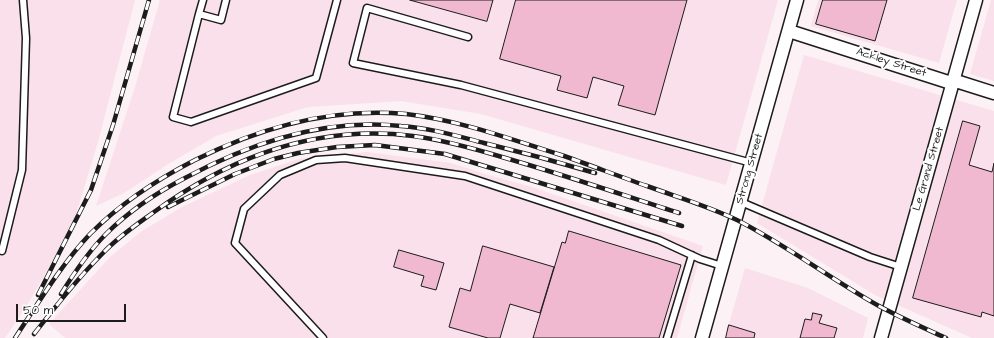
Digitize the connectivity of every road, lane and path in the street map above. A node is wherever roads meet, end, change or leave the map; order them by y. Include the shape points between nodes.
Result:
1 (23, 0) edge
2 (203, 0) edge
3 (226, 0) edge
4 (337, 0) edge
5 (797, 0) edge
6 (976, 0) edge
7 (199, 14) junction
8 (789, 30) junction
9 (468, 37) dead end
10 (953, 82) junction
11 (994, 93) edge
12 (752, 163) junction
13 (741, 202) junction
14 (2, 251) dead end
15 (692, 255) junction
16 (722, 266) junction
17 (901, 267) junction
18 (323, 338) edge
19 (667, 338) edge
20 (702, 338) edge
21 (881, 338) edge

1 - 14 lane via 26,38 22,170
2 - 7 lane
3 - 7 lane via 221,20
4 - 7 lane via 316,78 191,122 174,117
5 - 8 street, Strong Street
6 - 10 street, Le Grand Street
8 - 10 street, Ackley Street
8 - 12 street, Strong Street
9 - 12 lane via 367,8 353,63 461,85
10 - 11 street, Ackley Street
10 - 17 street, Le Grand Street
12 - 13 street, Strong Street
13 - 16 street, Strong Street
13 - 17 lane via 870,257
15 - 16 lane
15 - 18 lane via 659,240 465,176 345,158 316,160 280,175 244,209 235,243
15 - 19 lane
16 - 20 street, Strong Street
17 - 21 street, Le Grand Street

